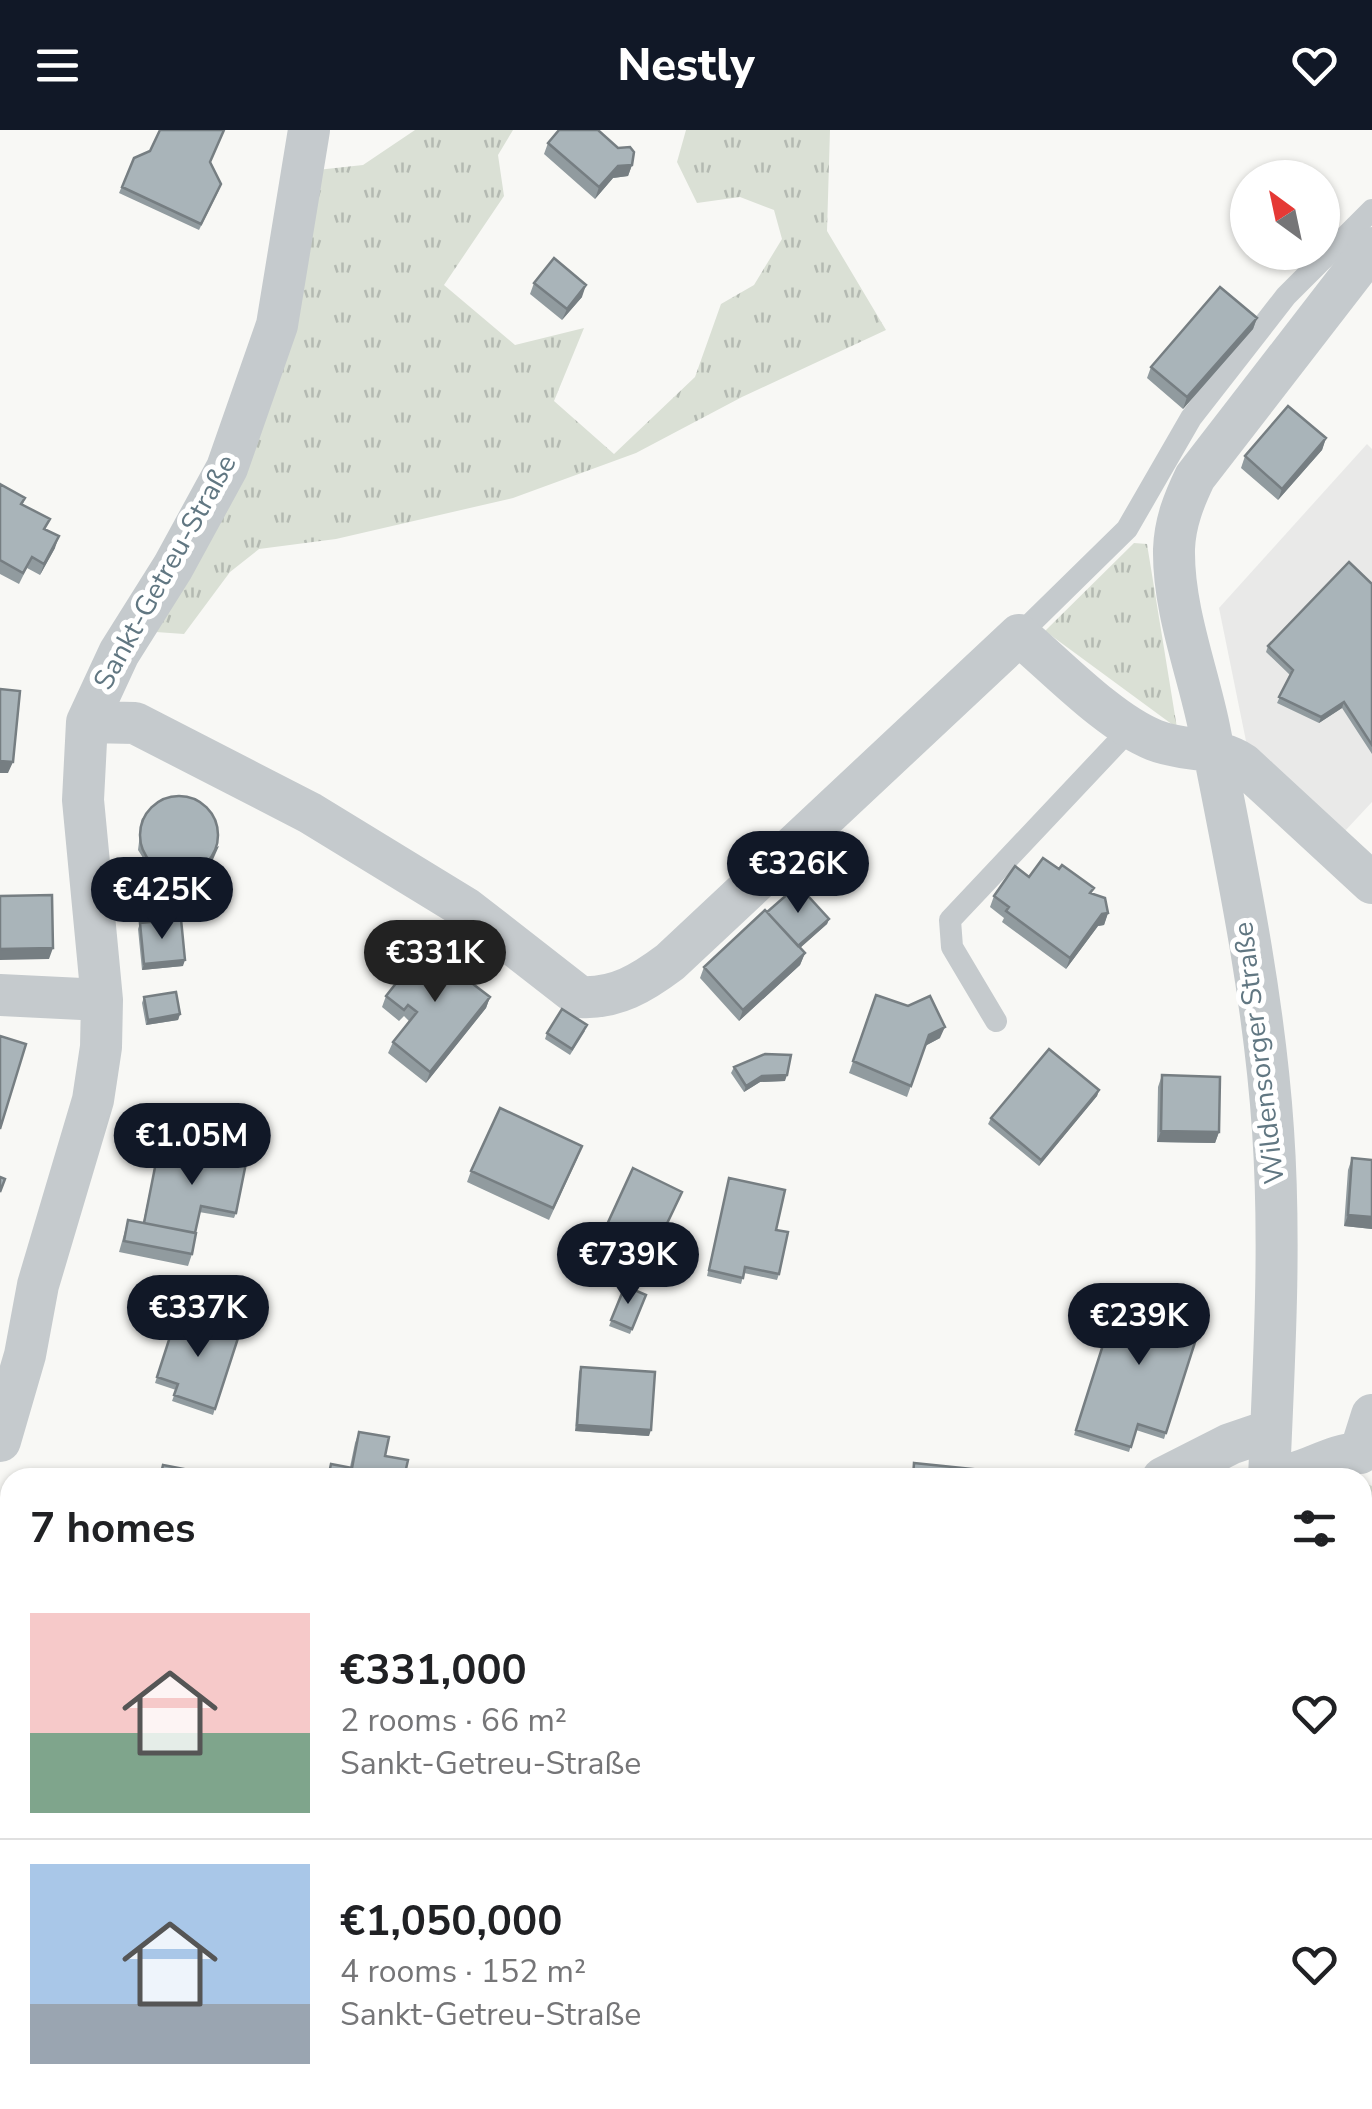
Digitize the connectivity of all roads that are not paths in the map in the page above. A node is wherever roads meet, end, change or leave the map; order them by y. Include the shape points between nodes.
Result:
1 (309, 130) edge
2 (1372, 210) edge
3 (1372, 248) edge
4 (1019, 635) junction
5 (86, 722) junction
6 (1132, 728) junction
7 (1214, 751) junction
8 (1372, 883) edge
9 (0, 994) edge
10 (102, 1000) junction
11 (996, 1021) dead end
12 (1271, 1430) junction
13 (0, 1441) edge
14 (1368, 1441) edge
15 (1182, 1468) edge
16 (1271, 1468) edge
17 (1314, 1468) edge

1 - 5 street, Sankt-Getreu-Straße via 277,325 227,468
2 - 4 lane via 1286,296 1192,418 1127,529
3 - 7 street, Wildensorger Straße via 1195,477 1177,520 1182,614
4 - 5 street, Sankt-Getreu-Straße via 670,962 601,998 565,990 467,909 310,813 135,723
4 - 6 street
5 - 10 street, Sankt-Getreu-Straße via 84,800
6 - 7 street via 1163,743
6 - 11 lane via 950,920 952,947
7 - 8 street via 1242,764
7 - 12 street, Wildensorger Straße via 1273,1128
9 - 10 street
10 - 13 street, Sankt-Getreu-Straße via 93,1100
12 - 15 street
12 - 16 street, Wildensorger Straße
14 - 17 street

